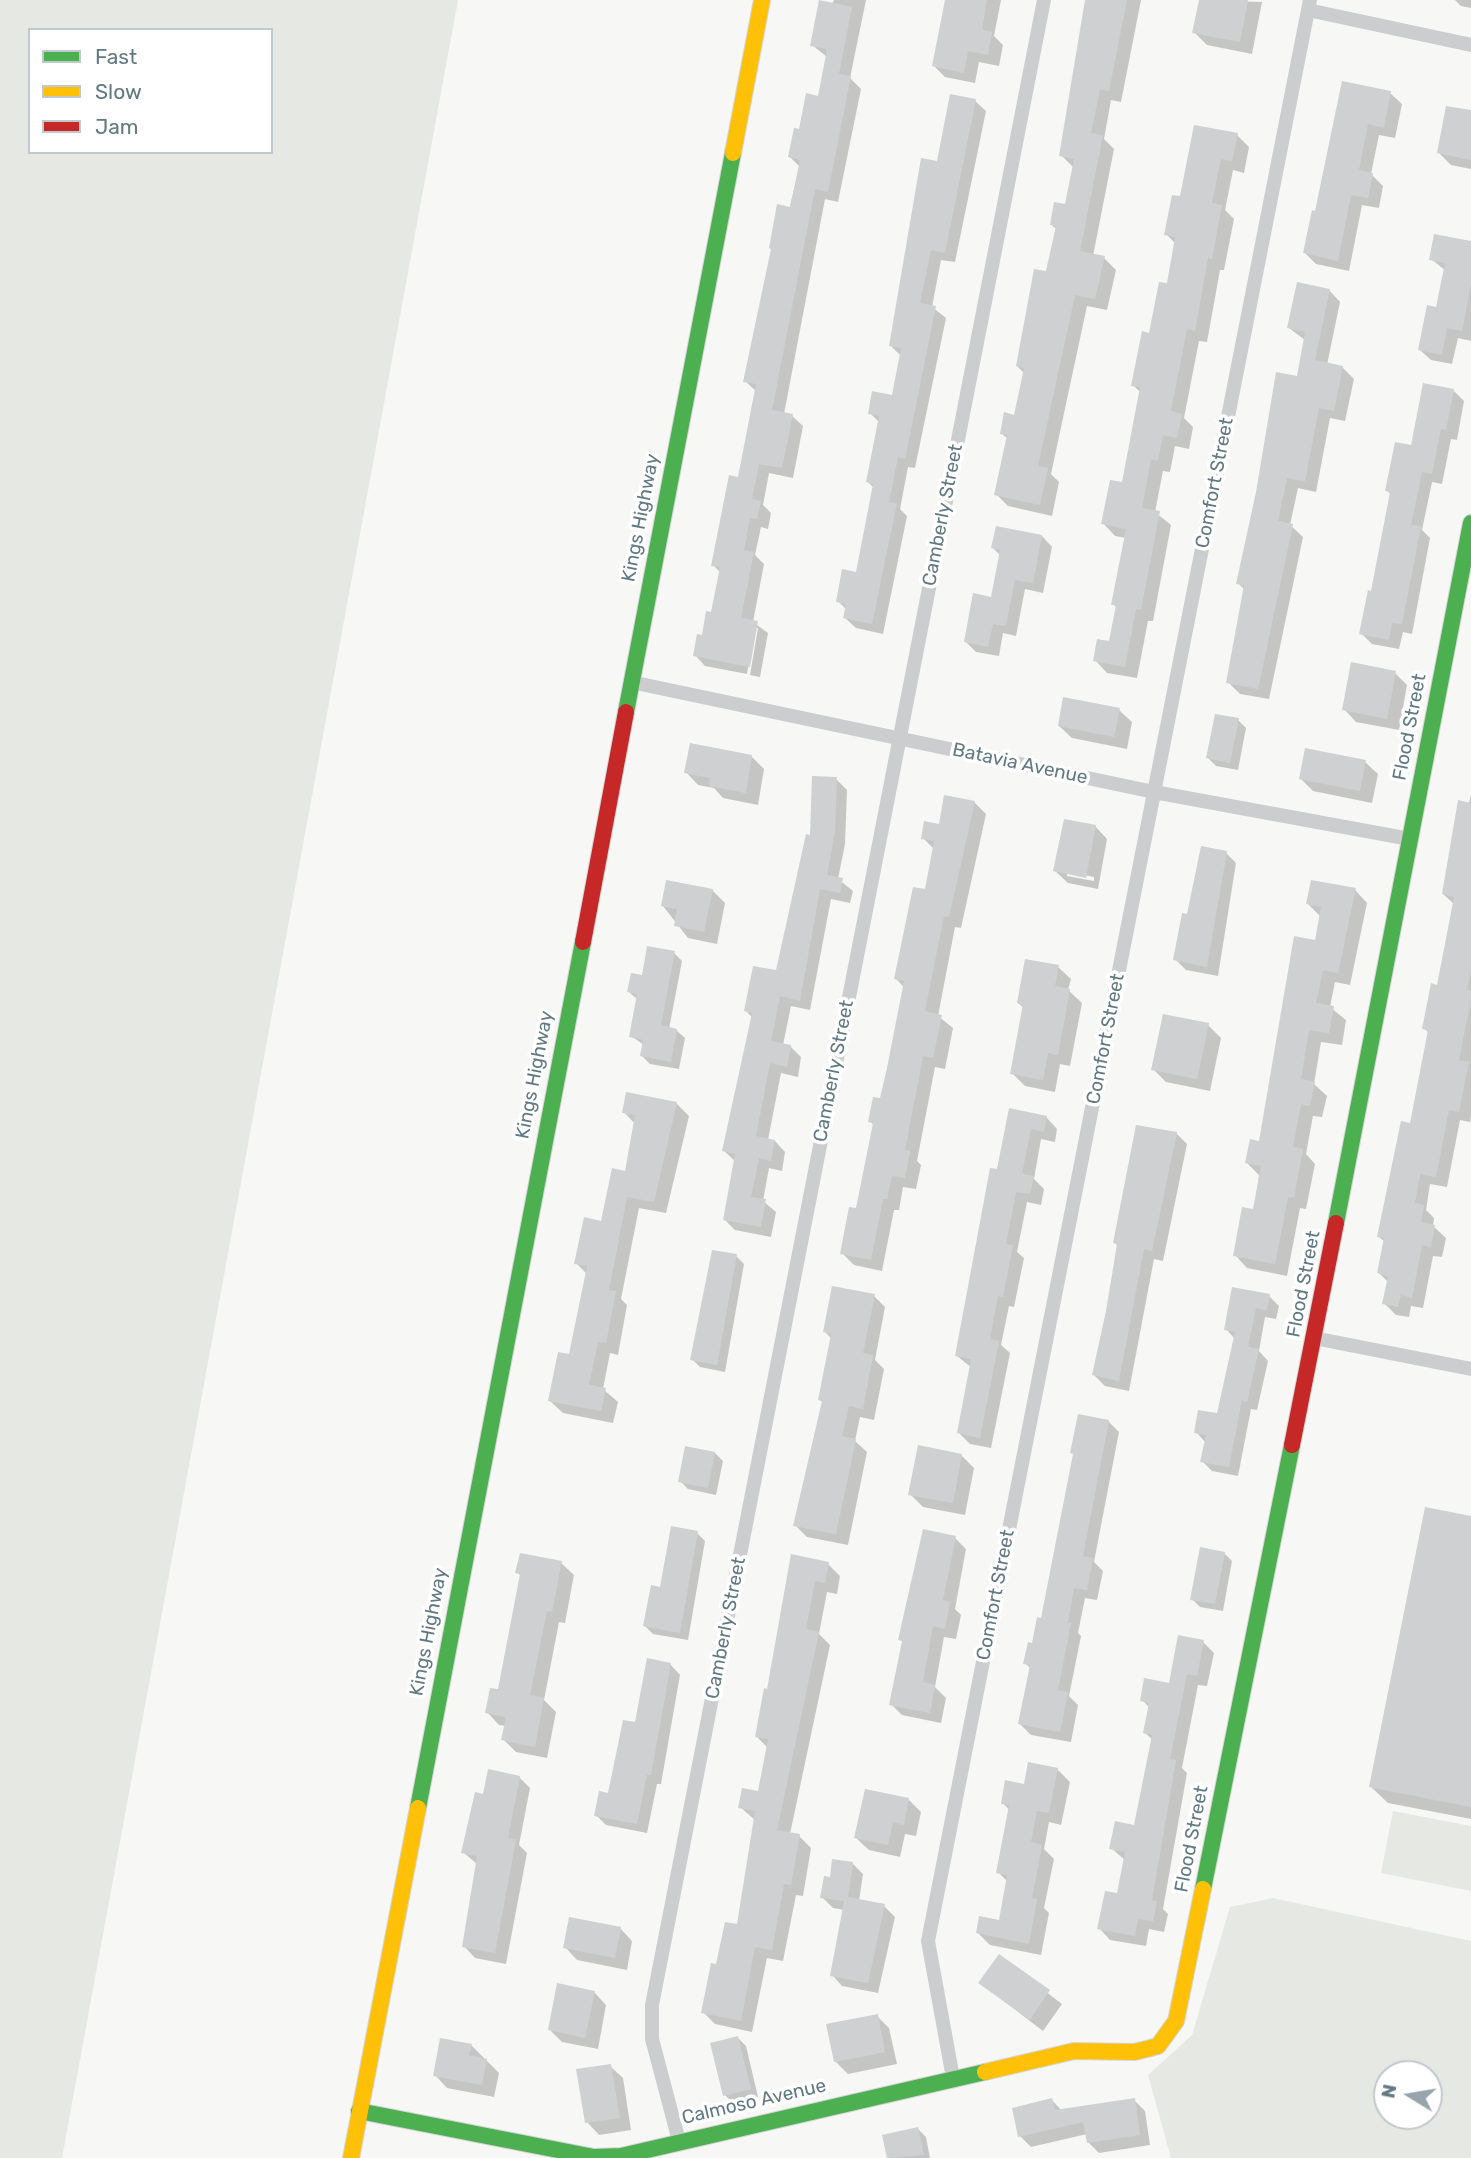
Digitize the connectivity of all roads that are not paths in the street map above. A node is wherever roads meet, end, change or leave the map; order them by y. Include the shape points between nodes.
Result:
1 (762, 0) edge
2 (1044, 0) edge
3 (1309, 5) edge
4 (1471, 45) edge
5 (1471, 523) edge
6 (631, 682) junction
7 (898, 739) junction
8 (1154, 792) junction
9 (1410, 839) junction
10 (1314, 1338) junction
11 (1471, 1369) edge
12 (1158, 2046) joint
13 (953, 2078) junction
14 (359, 2111) junction
15 (679, 2141) junction
16 (351, 2158) edge

1 - 6 street, Kings Highway
2 - 7 street, Camberly Street
3 - 4 street
3 - 8 street, Comfort Street
5 - 9 street, Flood Street
6 - 7 street, Batavia Avenue
6 - 14 street, Kings Highway
7 - 8 street, Batavia Avenue
7 - 15 street, Camberly Street via 652,2005 652,2039
8 - 9 street, Batavia Avenue
8 - 13 street, Comfort Street via 928,1941
9 - 10 street, Flood Street
10 - 11 street
10 - 12 street, Flood Street via 1176,2021
12 - 13 street, Calmoso Avenue via 1135,2052 1074,2051
13 - 15 street, Calmoso Avenue
14 - 15 street, Calmoso Avenue via 594,2157 621,2156
14 - 16 street, Kings Highway

